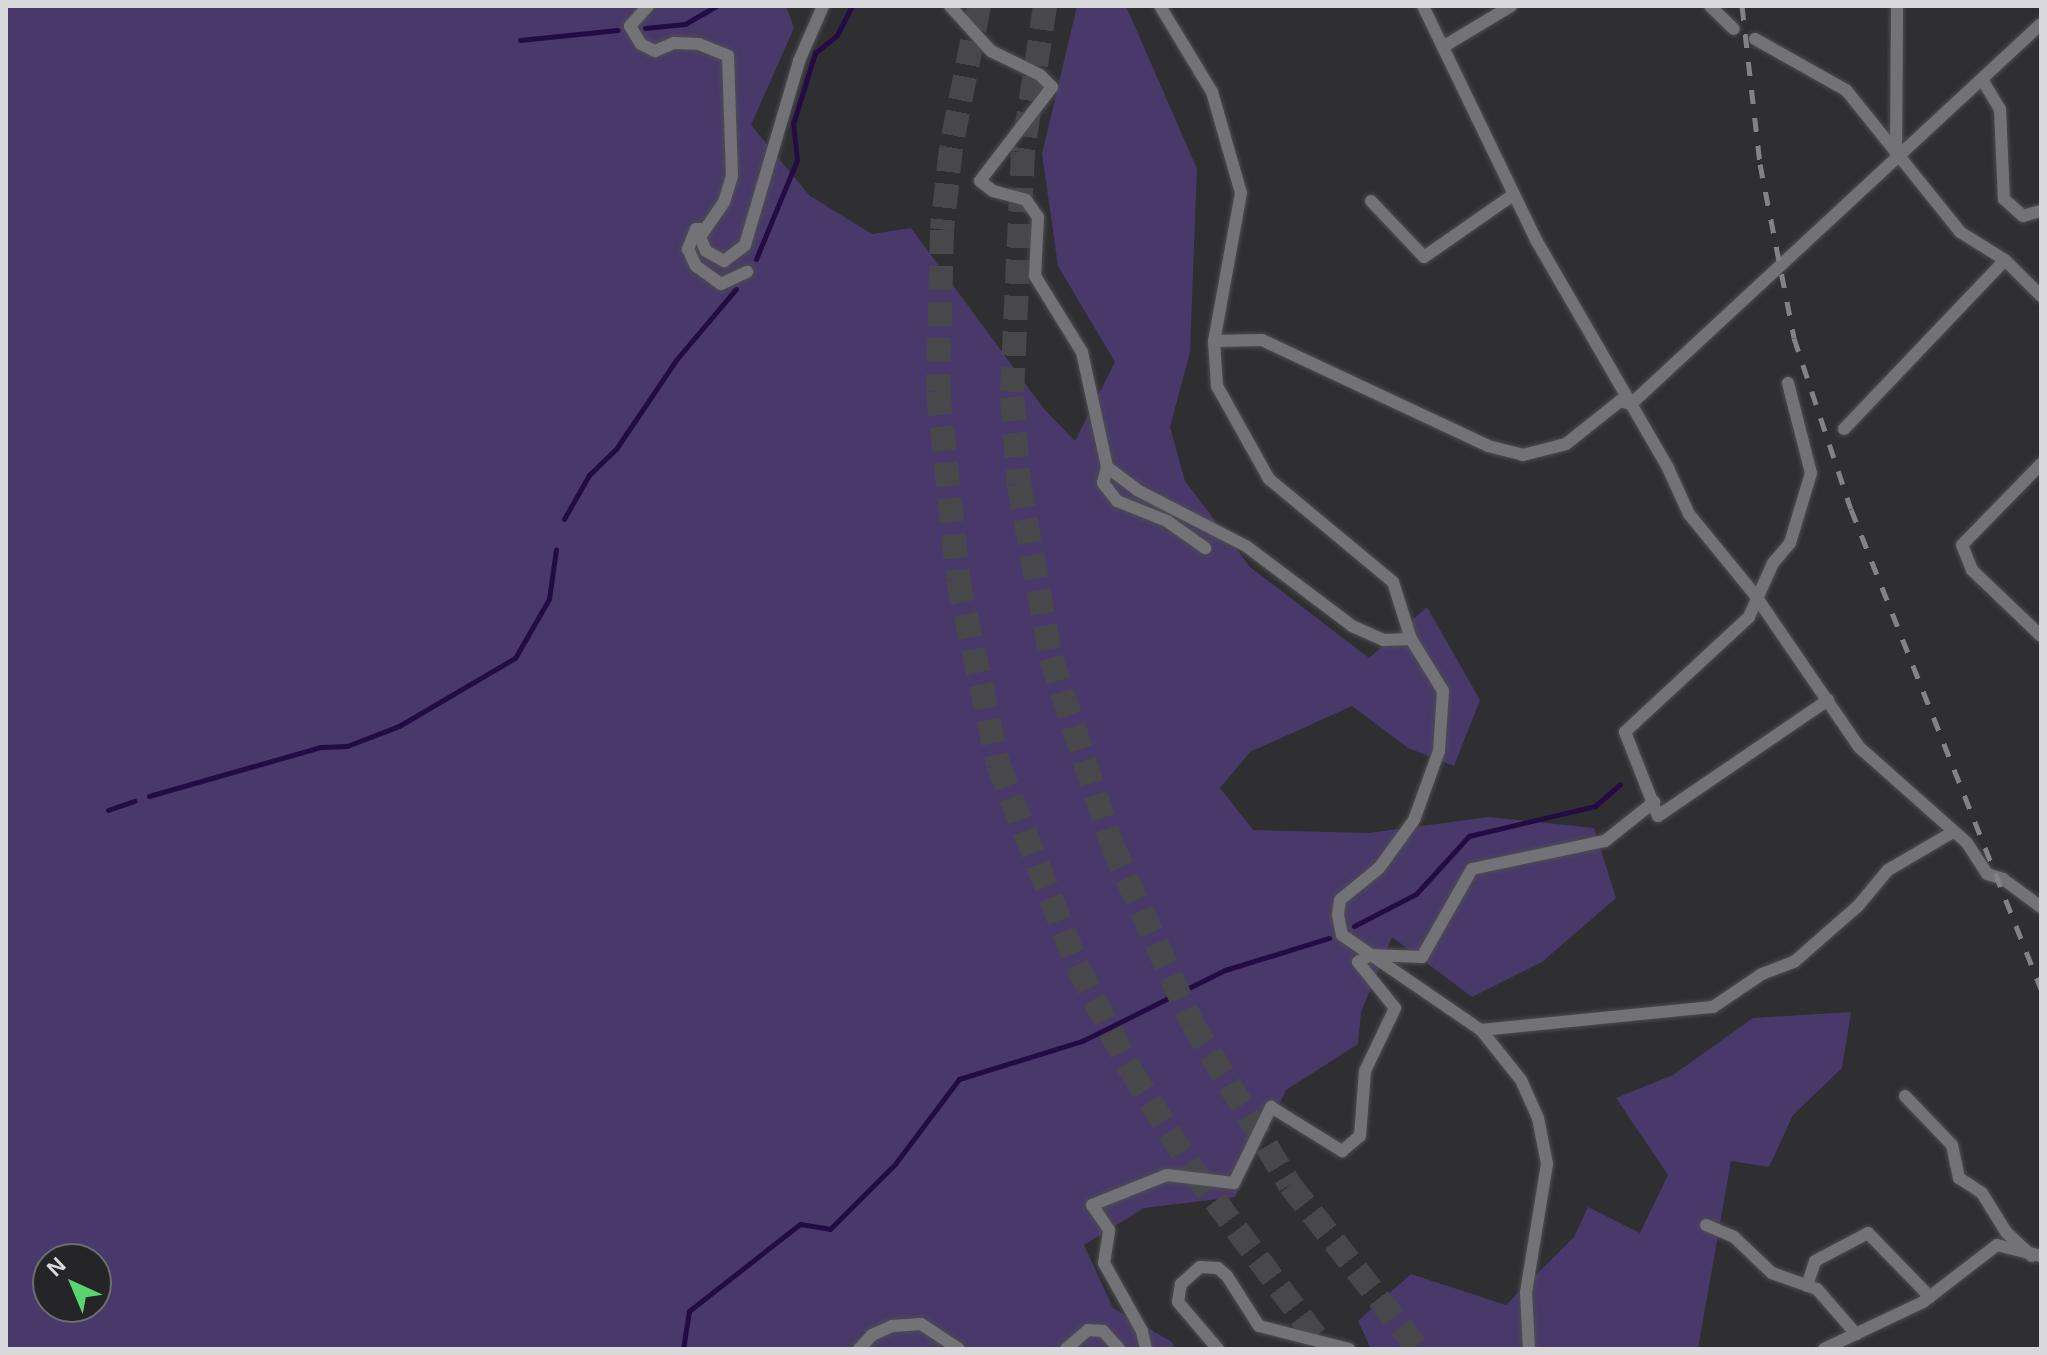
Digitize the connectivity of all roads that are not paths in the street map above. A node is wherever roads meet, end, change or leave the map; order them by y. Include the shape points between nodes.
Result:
1 (648, 6) edge
2 (823, 6) edge
3 (950, 6) edge
4 (1160, 6) edge
5 (1423, 6) edge
6 (1511, 6) edge
7 (1710, 6) edge
8 (1897, 6) edge
9 (2041, 24) edge
10 (1734, 29) dead end
11 (1755, 39) dead end
12 (1446, 45) junction
13 (1983, 81) junction
14 (1896, 158) junction
15 (1513, 195) junction
16 (1371, 201) dead end
17 (2041, 211) edge
18 (702, 229) junction
19 (2005, 260) junction
20 (747, 272) dead end
21 (2041, 296) edge
22 (1214, 341) junction
23 (1788, 383) dead end
24 (1631, 404) junction
25 (1844, 429) dead end
26 (2041, 464) edge
27 (1107, 467) junction
28 (1205, 548) dead end
29 (1755, 595) junction
30 (2041, 636) edge
31 (1411, 639) junction
32 (1828, 700) junction
33 (1654, 802) junction
34 (1953, 832) junction
35 (2041, 907) edge
36 (1370, 955) junction
37 (1481, 1030) junction
38 (1905, 1096) dead end
39 (1706, 1225) dead end
40 (2036, 1256) edge
41 (1807, 1286) junction
42 (1930, 1297) junction
43 (1856, 1334) junction
44 (859, 1349) edge
45 (959, 1349) edge
46 (1066, 1349) edge
47 (1119, 1349) edge
48 (1146, 1349) edge
49 (1218, 1349) edge
50 (1349, 1349) edge
51 (1529, 1349) edge
52 (1824, 1349) edge

1 - 18 street via 630,26 641,44 655,51 674,43 699,44 728,56 732,176 724,202
2 - 18 street via 799,61 745,245 724,261 714,259 700,237
3 - 27 street via 991,51 1040,75 1052,87 980,181 993,191 1026,200 1038,217 1035,276 1082,352
4 - 22 street via 1212,92 1241,193
5 - 12 street
6 - 12 street
7 - 10 street
8 - 14 street
9 - 13 street
11 - 14 street via 1846,90 1879,127
12 - 15 street
13 - 14 street
13 - 17 street via 2000,109 2004,199 2023,216
14 - 19 street via 1960,232
14 - 24 street
15 - 16 street via 1424,257
15 - 24 street
18 - 20 street via 696,229 688,249 696,266 721,284
19 - 21 street
19 - 25 street
22 - 24 street via 1262,340 1488,446 1523,455 1566,444 1620,401
22 - 31 street via 1217,386 1269,479 1393,582
23 - 29 street via 1811,473 1790,543
24 - 29 street via 1689,514
26 - 30 street via 1962,545 1972,570
27 - 28 street via 1103,483 1117,501 1167,521
27 - 31 street via 1137,490 1246,546 1352,626 1383,640
29 - 32 street
29 - 33 street via 1749,617 1625,732
31 - 36 street via 1443,691 1439,751 1414,820 1379,868 1340,900 1342,935
32 - 33 street via 1658,816
32 - 34 street via 1859,747
33 - 36 street via 1605,841 1472,869 1422,957
34 - 35 street via 1987,874 2003,879
34 - 37 street via 1888,870 1858,906 1794,962 1762,974 1713,1007
36 - 37 street
36 - 48 street via 1358,962 1395,1008 1365,1071 1360,1136 1342,1151 1271,1107 1234,1183 1167,1175 1092,1205 1109,1230 1104,1263
37 - 51 street via 1521,1080 1546,1140 1540,1221 1526,1292
38 - 40 street via 1952,1145 1959,1178 1982,1193 2006,1232
39 - 41 street via 1734,1237 1772,1273
40 - 42 street via 1997,1245
41 - 42 street via 1815,1261 1868,1233
41 - 43 street via 1817,1289
42 - 43 street
43 - 52 street
44 - 45 street via 872,1335 892,1326 921,1324
46 - 47 street via 1082,1332 1097,1330
49 - 50 street via 1178,1302 1181,1284 1200,1267 1218,1268 1227,1276 1259,1326

